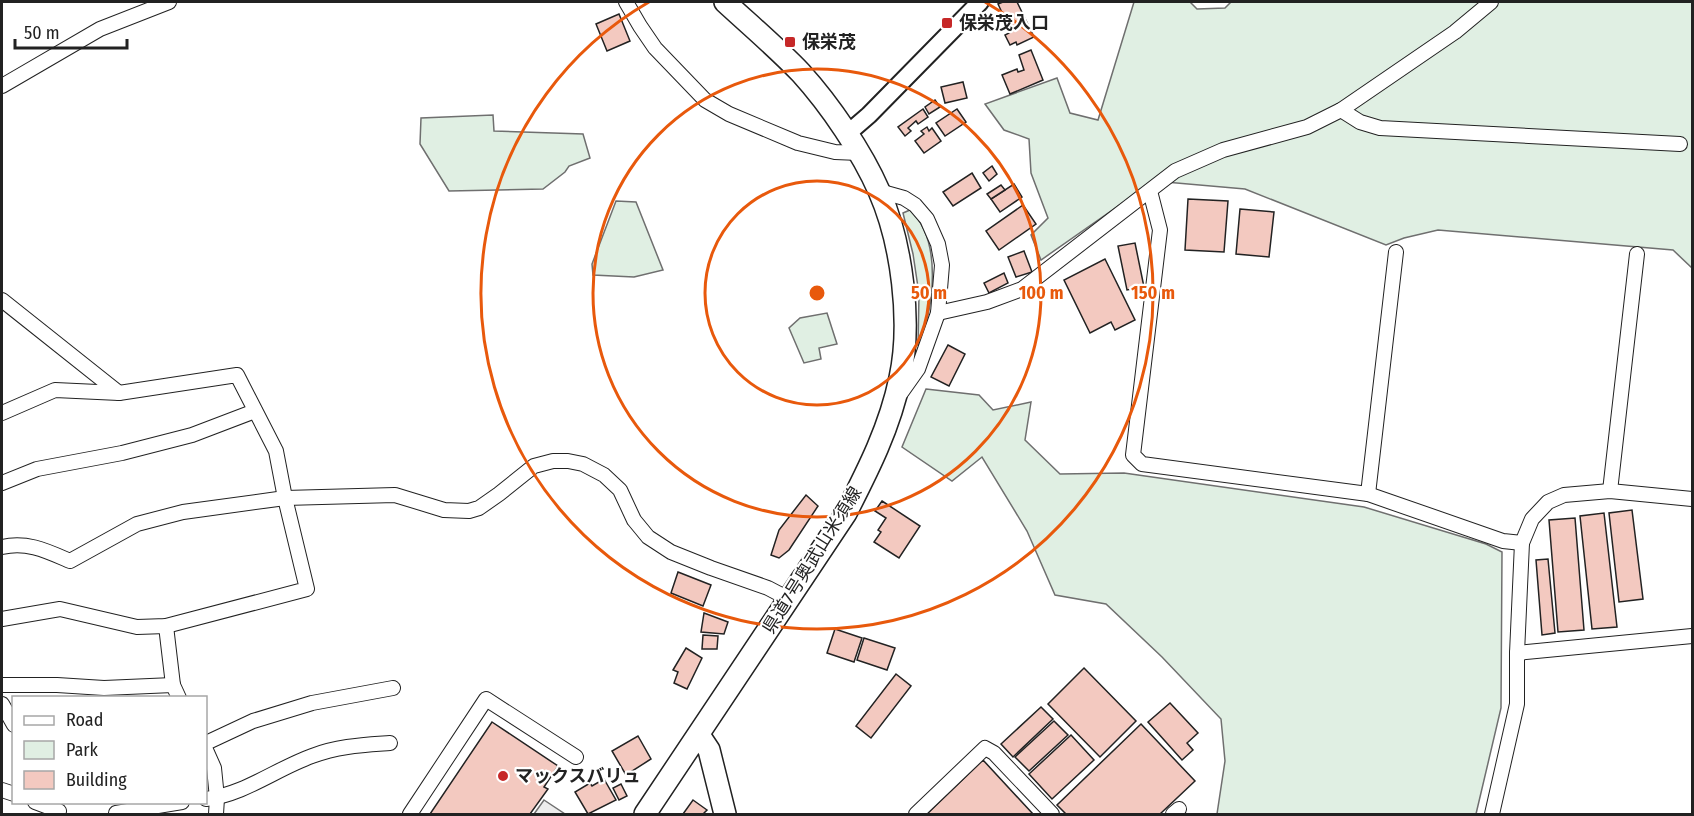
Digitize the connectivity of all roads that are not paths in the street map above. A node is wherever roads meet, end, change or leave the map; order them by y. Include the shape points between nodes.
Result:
1 (169, 2) edge
2 (626, 2) edge
3 (725, 2) edge
4 (980, 2) edge
5 (1491, 2) edge
6 (2, 86) edge
7 (1341, 110) junction
8 (847, 134) junction
9 (1680, 144) dead end
10 (858, 153) junction
11 (879, 191) junction
12 (1150, 191) junction
13 (1396, 252) dead end
14 (1637, 254) dead end
15 (2, 300) edge
16 (938, 313) junction
17 (119, 393) junction
18 (894, 402) junction
19 (255, 411) junction
20 (2, 413) edge
21 (2, 483) edge
22 (1610, 491) junction
23 (1368, 494) junction
24 (285, 498) junction
25 (1692, 499) edge
26 (1522, 543) junction
27 (2, 547) edge
28 (789, 599) junction
29 (2, 619) edge
30 (166, 626) junction
31 (1692, 636) edge
32 (1517, 653) junction
33 (2, 685) edge
34 (393, 688) dead end
35 (176, 691) edge
36 (2, 704) edge
37 (12, 722) edge
38 (699, 735) junction
39 (207, 743) edge
40 (390, 743) dead end
41 (207, 752) edge
42 (576, 757) dead end
43 (211, 799) edge
44 (42, 804) edge
45 (170, 804) edge
46 (58, 809) edge
47 (116, 813) dead end
48 (216, 814) edge
49 (410, 814) edge
50 (645, 814) edge
51 (725, 814) edge
52 (916, 814) edge
53 (1052, 814) edge
54 (1492, 814) edge

1 - 6 street via 100,29
2 - 10 street via 655,48 705,100 798,143
3 - 8 main road, 県道7号奥武山米須線 via 800,73
4 - 8 street
5 - 7 street via 1455,32
7 - 9 street via 1380,128
7 - 12 street via 1307,127 1223,150 1175,171
8 - 10 main road, 県道7号奥武山米須線
10 - 11 main road, 県道7号奥武山米須線
11 - 16 street via 904,198 933,230 942,265
11 - 18 main road, 県道7号奥武山米須線 via 896,246 905,311 901,377
12 - 16 street via 1022,289
12 - 23 street via 1160,230 1133,455 1142,465
13 - 23 street
14 - 22 street
15 - 17 street
16 - 18 street via 918,369
17 - 19 street via 237,375
17 - 20 street via 55,390
18 - 28 main road, 県道7号奥武山米須線 via 871,465 846,513
19 - 21 street via 192,435 38,469
19 - 24 street via 276,451
22 - 25 street
22 - 26 street via 1564,495 1548,502 1532,519
23 - 26 street via 1503,541
24 - 27 street via 183,512 137,524 70,561 39,547
24 - 28 street via 395,495 444,510 469,511 499,494 534,466 553,461 583,464 604,475 620,490 634,520 648,537 671,552
24 - 30 street via 307,589
26 - 32 street
28 - 38 main road, 県道7号奥武山米須線
29 - 30 street via 60,609 137,627
30 - 35 street
31 - 32 street
32 - 54 street via 1517,704
33 - 35 street
34 - 39 street via 312,703 253,721
36 - 37 street
38 - 50 main road, 県道7号奥武山米須線
38 - 51 main road via 709,750
40 - 43 street via 348,746 312,756 248,788
41 - 43 street via 214,768
42 - 49 street via 486,699
43 - 48 street
44 - 46 street
45 - 47 street
52 - 53 street via 986,748

